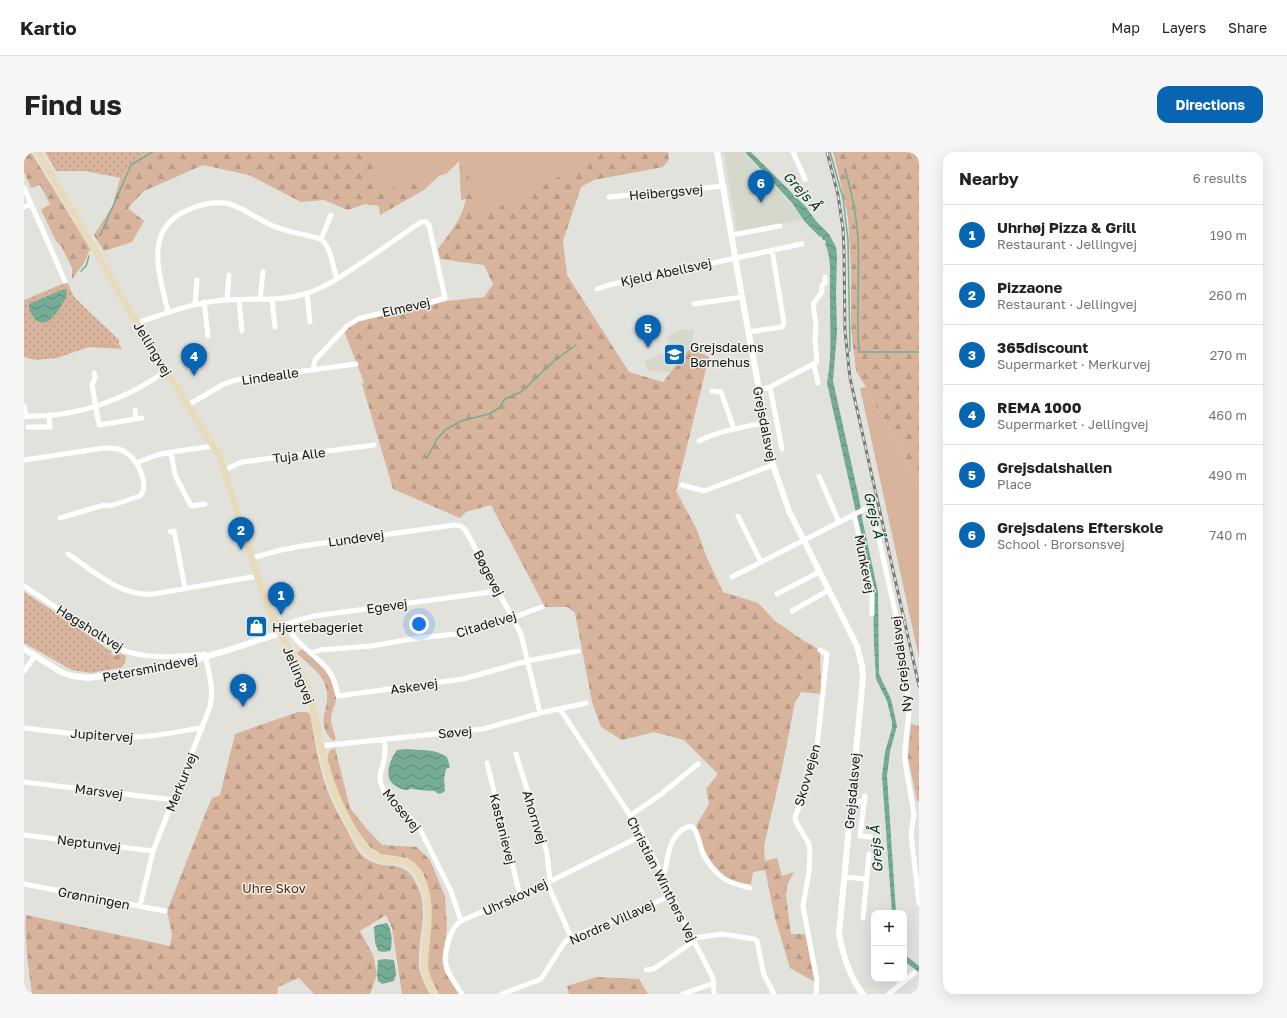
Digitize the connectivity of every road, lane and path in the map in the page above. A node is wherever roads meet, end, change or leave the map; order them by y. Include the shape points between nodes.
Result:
1 (38, 152) edge
2 (717, 152) edge
3 (792, 152) edge
4 (805, 179) dead end
5 (724, 186) junction
6 (24, 188) edge
7 (609, 197) dead end
8 (31, 204) junction
9 (24, 207) edge
10 (331, 215) dead end
11 (780, 226) dead end
12 (732, 235) junction
13 (321, 239) junction
14 (802, 244) dead end
15 (772, 250) junction
16 (736, 257) junction
17 (263, 272) dead end
18 (229, 275) dead end
19 (825, 277) dead end
20 (338, 279) junction
21 (197, 280) dead end
22 (65, 281) dead end
23 (597, 289) dead end
24 (306, 294) junction
25 (742, 297) junction
26 (260, 299) junction
27 (272, 299) junction
28 (227, 300) junction
29 (239, 300) junction
30 (204, 302) junction
31 (195, 304) junction
32 (694, 304) dead end
33 (168, 312) junction
34 (310, 322) dead end
35 (137, 323) junction
36 (275, 327) dead end
37 (242, 331) dead end
38 (748, 332) junction
39 (208, 336) dead end
40 (356, 364) dead end
41 (814, 365) junction
42 (312, 370) junction
43 (166, 371) junction
44 (94, 373) dead end
45 (818, 383) dead end
46 (770, 387) junction
47 (758, 390) junction
48 (712, 391) dead end
49 (188, 405) junction
50 (24, 406) edge
51 (96, 407) junction
52 (134, 410) dead end
53 (49, 415) junction
54 (25, 416) edge
55 (764, 423) junction
56 (28, 427) dead end
57 (734, 429) junction
58 (699, 442) dead end
59 (374, 445) dead end
60 (214, 446) junction
61 (782, 449) dead end
62 (170, 452) junction
63 (24, 460) edge
64 (136, 463) junction
65 (773, 466) junction
66 (224, 470) junction
67 (819, 476) dead end
68 (682, 485) dead end
69 (205, 504) dead end
70 (855, 514) junction
71 (738, 516) dead end
72 (60, 518) dead end
73 (839, 522) junction
74 (461, 526) joint
75 (170, 532) dead end
76 (804, 542) junction
77 (68, 554) dead end
78 (252, 558) junction
79 (761, 562) junction
80 (819, 572) junction
81 (257, 576) junction
82 (732, 577) dead end
83 (24, 586) edge
84 (185, 588) junction
85 (829, 590) junction
86 (498, 591) junction
87 (777, 594) dead end
88 (542, 607) dead end
89 (792, 611) dead end
90 (872, 614) dead end
91 (512, 617) junction
92 (286, 624) junction
93 (279, 630) junction
94 (24, 649) edge
95 (820, 650) dead end
96 (578, 651) dead end
97 (311, 652) junction
98 (35, 656) junction
99 (206, 657) junction
100 (527, 661) junction
101 (24, 671) edge
102 (586, 703) dead end
103 (560, 709) junction
104 (540, 713) junction
105 (24, 728) edge
106 (202, 729) junction
107 (384, 739) junction
108 (320, 746) junction
109 (516, 754) dead end
110 (487, 763) dead end
111 (698, 764) dead end
112 (24, 782) edge
113 (865, 796) dead end
114 (174, 800) junction
115 (851, 801) junction
116 (865, 802) junction
117 (630, 815) junction
118 (24, 835) edge
119 (643, 835) junction
120 (870, 837) dead end
121 (154, 851) junction
122 (869, 854) dead end
123 (662, 876) junction
124 (844, 876) junction
125 (866, 879) junction
126 (548, 882) junction
127 (24, 884) edge
128 (750, 888) dead end
129 (520, 895) junction
130 (672, 895) junction
131 (919, 903) edge
132 (140, 906) junction
133 (165, 911) dead end
134 (863, 918) dead end
135 (461, 921) junction
136 (571, 937) junction
137 (694, 938) junction
138 (646, 970) dead end
139 (914, 973) dead end
140 (714, 983) junction
141 (901, 984) joint
142 (435, 994) edge
143 (462, 994) edge
144 (502, 994) edge
145 (683, 994) edge
146 (714, 994) edge
147 (774, 994) edge
148 (816, 994) edge
149 (863, 994) edge
150 (889, 994) edge

1 - 35 main road, Jellingvej
2 - 5 street, Grejsdalsvej
3 - 4 street
5 - 7 street, Heibergsvej
5 - 12 street, Grejsdalsvej
6 - 8 street
8 - 9 street
8 - 22 street
10 - 13 street
11 - 12 street
12 - 16 street, Grejsdalsvej
13 - 20 street via 328,248
13 - 33 street via 271,226 231,204 207,204 182,212 164,229 158,241 157,262
14 - 15 street, Kjeld Abellsvej
15 - 16 street, Kjeld Abellsvej
15 - 38 street via 784,323 782,327
16 - 23 street, Kjeld Abellsvej
16 - 25 street, Grejsdalsvej
17 - 26 street
18 - 28 street
19 - 41 street via 822,292 813,304 817,362
20 - 24 street
20 - 42 street, Elmevej via 421,222 426,222 429,225 445,298 409,309 358,319 347,326 315,360
21 - 31 street
24 - 27 street
24 - 34 street
25 - 32 street
25 - 38 street, Grejsdalsvej
26 - 27 street
26 - 29 street
27 - 36 street
28 - 29 street
28 - 30 street
29 - 37 street
30 - 31 street
30 - 39 street
31 - 33 street
33 - 35 street
35 - 43 main road, Jellingvej
38 - 47 street, Grejsdalsvej
40 - 42 street, Lindealle
41 - 45 street
41 - 46 street
42 - 49 street, Lindealle via 236,380 219,386
43 - 49 main road, Jellingvej
43 - 51 street via 131,393
44 - 51 street via 92,384
46 - 47 street
46 - 61 street
47 - 55 street, Grejsdalsvej
48 - 57 street via 721,392
49 - 60 main road, Jellingvej
50 - 54 street
51 - 52 street via 99,425 139,418
51 - 53 street
53 - 54 street
53 - 56 street via 50,427
55 - 57 street
55 - 65 street, Grejsdalsvej
57 - 58 street
59 - 66 street, Tuja Alle via 242,462
60 - 62 street
60 - 66 main road, Jellingvej
62 - 64 street
62 - 69 street via 175,476 191,506
63 - 64 street via 114,448 128,454
64 - 72 street via 144,480 143,493 140,496
65 - 68 street via 704,491
65 - 76 street, Grejsdalsvej via 783,496
66 - 78 main road, Jellingvej
67 - 73 street
70 - 73 street, Ny Grejsdalsvej
70 - 90 street, Munkevej via 870,583
70 - 131 street, Ny Grejsdalsvej via 868,509 873,513 900,643 908,698 905,761 914,814 911,834
71 - 79 street
73 - 76 street, Ny Grejsdalsvej
74 - 78 street, Lundevej via 302,546
74 - 86 street, Bøgevej
75 - 84 street via 174,531
76 - 79 street, Ny Grejsdalsvej
76 - 80 street, Grejsdalsvej
77 - 84 street via 115,586 134,593 147,594
78 - 81 main road, Jellingvej
79 - 82 street, Ny Grejsdalsvej
80 - 85 street, Grejsdalsvej
80 - 87 street
81 - 84 street
81 - 93 main road, Jellingvej via 271,616
83 - 99 street, Høgsholtvej via 117,648 138,655 168,657 205,654
85 - 89 street
85 - 115 street, Grejsdalsvej via 857,646 862,666
86 - 91 street, Bøgevej
86 - 92 street, Egevej via 314,616
88 - 91 street, Citadelvej
91 - 97 street, Citadelvej via 483,628 456,634
91 - 100 street, Bøgevej via 521,634
92 - 93 street, Egevej
92 - 97 street, Askevej via 294,639
93 - 99 street, Petersmindevej
93 - 108 main road, Jellingvej via 307,688
94 - 98 street, Petersmindevej
95 - 148 street, Skovvejen via 827,654 817,747 809,763 801,802 795,817 809,844 809,872 803,906 817,982
96 - 100 street, Askevej
97 - 100 street, Askevej via 334,679 338,696 463,679
98 - 99 street, Petersmindevej via 61,672 80,678 184,663
98 - 101 street
99 - 106 street, Merkurvej via 212,697
100 - 104 street, Bøgevej
102 - 103 street, Søvej
103 - 104 street, Søvej
103 - 117 street, Christian Winthers Vej
104 - 107 street, Søvej via 483,730
105 - 106 street, Jupitervej via 123,739
106 - 114 street, Merkurvej
107 - 108 street, Søvej
107 - 135 street, Mosevej via 386,752 380,777 382,788 419,827 451,891
108 - 142 main road, Jellingvej via 334,792 365,848 377,856 411,864 420,876 429,911 425,967
109 - 126 street, Ahornvej via 547,853
110 - 129 street, Kastanievej
111 - 117 street
112 - 114 street, Marsvej
113 - 116 street
114 - 121 street, Merkurvej
115 - 116 street
115 - 124 street, Grejsdalsvej
116 - 120 street via 860,836
117 - 119 street, Christian Winthers Vej
118 - 121 street, Neptunvej
119 - 123 street, Christian Winthers Vej
119 - 126 street, Uhrskovvej
121 - 132 street, Merkurvej
122 - 125 street
123 - 128 street via 666,871 668,853 677,834 691,826 695,829 703,853 717,873 733,883
123 - 130 street, Christian Winthers Vej
124 - 125 street
124 - 149 street, Grejsdalsvej via 839,934 845,959
125 - 134 street
126 - 129 street, Uhrskovvej
126 - 136 street, Ahornvej
127 - 132 street, Grønningen
129 - 135 street, Uhrskovvej
130 - 136 street, Nordre Villavej
130 - 137 street, Christian Winthers Vej
132 - 133 street, Grønningen
135 - 143 street via 452,930 445,963
136 - 144 street, Nordre Villavej via 564,943 541,979
137 - 138 street via 691,943 658,966
137 - 140 street, Christian Winthers Vej
137 - 147 street via 722,934 757,941 764,975
139 - 141 street
140 - 145 street
140 - 146 street, Christian Winthers Vej
141 - 150 street

